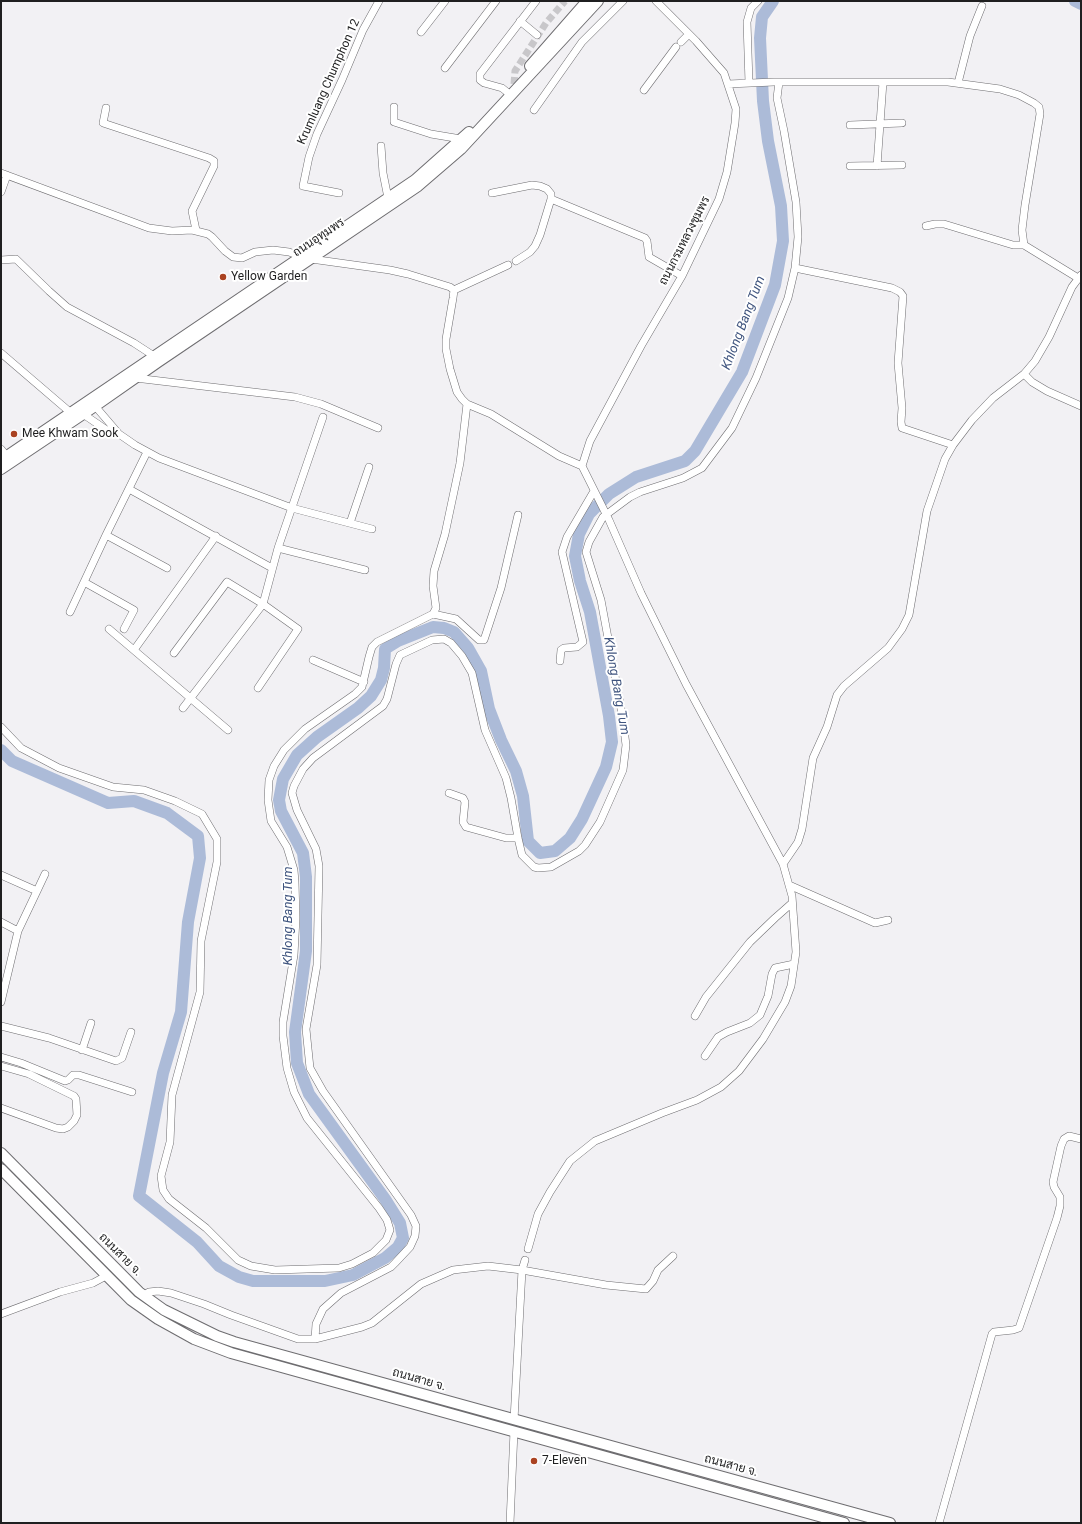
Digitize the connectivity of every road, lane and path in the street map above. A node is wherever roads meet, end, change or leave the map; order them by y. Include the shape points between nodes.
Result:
1 (379, 1) edge
2 (445, 1) edge
3 (496, 1) edge
4 (536, 1) edge
5 (587, 1) edge
6 (598, 1) edge
7 (623, 1) edge
8 (656, 1) edge
9 (758, 1) edge
10 (982, 6) dead end
11 (520, 21) junction
12 (421, 32) dead end
13 (689, 34) junction
14 (537, 35) dead end
15 (445, 68) dead end
16 (777, 82) junction
17 (883, 82) junction
18 (750, 83) junction
19 (958, 83) junction
20 (728, 84) junction
21 (644, 90) dead end
22 (507, 92) junction
23 (394, 107) dead end
24 (106, 108) dead end
25 (534, 110) dead end
26 (902, 123) dead end
27 (880, 124) junction
28 (850, 125) dead end
29 (461, 139) junction
30 (381, 146) dead end
31 (902, 165) dead end
32 (850, 166) dead end
33 (877, 166) junction
34 (4, 174) edge
35 (1, 192) edge
36 (492, 192) dead end
37 (339, 193) dead end
38 (388, 198) junction
39 (551, 199) junction
40 (926, 226) dead end
41 (196, 230) junction
42 (1024, 245) junction
43 (300, 256) junction
44 (311, 259) junction
45 (1, 260) edge
46 (516, 261) dead end
47 (508, 265) dead end
48 (796, 268) junction
49 (682, 276) junction
50 (1079, 276) edge
51 (454, 290) junction
52 (1, 353) edge
53 (154, 356) junction
54 (1024, 374) junction
55 (135, 378) junction
56 (467, 404) junction
57 (95, 406) junction
58 (1081, 406) edge
59 (71, 413) junction
60 (83, 414) junction
61 (323, 417) dead end
62 (378, 428) dead end
63 (119, 434) junction
64 (953, 445) junction
65 (147, 452) junction
66 (3, 455) edge
67 (582, 466) junction
68 (369, 467) dead end
69 (1, 469) edge
70 (129, 489) junction
71 (595, 493) junction
72 (292, 508) junction
73 (604, 511) junction
74 (518, 515) dead end
75 (350, 523) junction
76 (372, 529) dead end
77 (106, 535) junction
78 (216, 536) junction
79 (278, 548) junction
80 (167, 568) dead end
81 (272, 568) junction
82 (365, 570) dead end
83 (84, 582) junction
84 (263, 604) junction
85 (70, 612) dead end
86 (433, 614) junction
87 (109, 629) dead end
88 (124, 629) dead end
89 (134, 650) junction
90 (174, 653) dead end
91 (312, 660) dead end
92 (560, 661) dead end
93 (364, 682) junction
94 (258, 688) dead end
95 (190, 698) junction
96 (183, 708) dead end
97 (1, 727) edge
98 (228, 730) dead end
99 (449, 793) dead end
100 (518, 838) junction
101 (783, 864) junction
102 (45, 874) dead end
103 (1, 875) edge
104 (789, 885) junction
105 (37, 891) junction
106 (792, 903) junction
107 (888, 920) dead end
108 (1, 922) edge
109 (18, 931) junction
110 (794, 964) junction
111 (4, 972) edge
112 (1, 1002) edge
113 (695, 1016) dead end
114 (91, 1023) dead end
115 (1, 1026) edge
116 (131, 1032) dead end
117 (82, 1050) junction
118 (705, 1056) dead end
119 (1, 1057) edge
120 (1, 1066) edge
121 (132, 1092) dead end
122 (1, 1108) edge
123 (1081, 1139) edge
124 (1, 1153) edge
125 (1, 1169) edge
126 (528, 1249) dead end
127 (673, 1256) dead end
128 (525, 1260) dead end
129 (522, 1270) junction
130 (106, 1276) junction
131 (144, 1295) junction
132 (1, 1314) edge
133 (315, 1339) junction
134 (514, 1420) junction
135 (514, 1432) junction
136 (510, 1523) edge
137 (844, 1523) edge
138 (890, 1523) edge
139 (939, 1523) edge

1 - 37 street, Krumluang Chumphon 12 via 360,36 309,157 303,186
2 - 12 street
3 - 15 street
4 - 11 street
5 - 22 main road, ถนนอุทุมพร
6 - 44 main road, ถนนอุทุมพร via 461,149 418,186
7 - 25 street via 582,42
8 - 13 street, ถนนกรมหลวงชุมพร
9 - 18 street via 751,8 747,22
10 - 19 street via 970,36
11 - 14 street
11 - 22 street via 479,77 484,83
13 - 20 street, ถนนกรมหลวงชุมพร via 724,73
13 - 21 street
16 - 17 street
16 - 18 street
16 - 48 street via 777,98 796,202
17 - 19 street
17 - 27 street
18 - 20 street
19 - 42 street via 1000,89 1026,98 1039,107 1022,230
20 - 49 street, ถนนกรมหลวงชุมพร via 736,108 727,172 719,200
22 - 29 main road, ถนนอุทุมพร
23 - 29 street via 394,122 431,134
24 - 41 street via 103,123 214,161 214,166 192,211
26 - 27 street
27 - 28 street
27 - 33 street
29 - 38 main road, ถนนอุทุมพร via 415,180
30 - 38 street
31 - 33 street
32 - 33 street
34 - 35 street
34 - 41 street via 149,228 172,231
36 - 39 street via 532,185 548,189
38 - 43 main road, ถนนอุทุมพร
39 - 46 street via 535,246
39 - 49 street via 645,238 649,257
40 - 42 street via 944,224 1013,245
41 - 43 street via 212,237 233,257 242,258 255,252 273,250
42 - 50 street
43 - 44 main road
43 - 53 main road, ถนนอุทุมพร
44 - 51 street via 408,274 446,285
44 - 55 main road, ถนนอุทุมพร
45 - 53 street via 16,259 67,307
47 - 51 street
48 - 64 street via 892,288 904,296 898,363 902,428
48 - 73 street via 788,298 756,378 732,428 702,468 683,478 635,495
49 - 67 street, ถนนกรมหลวงชุมพร via 640,346 590,440
50 - 54 street via 1042,350
51 - 56 street via 446,349 457,392
52 - 59 street
53 - 59 main road, ถนนอุทุมพร
54 - 58 street via 1047,391
54 - 64 street via 993,398
55 - 57 main road, ถนนอุทุมพร
55 - 62 street via 295,397 321,404
56 - 67 street via 491,414 552,452
56 - 86 street via 460,463 445,534 434,571 436,608
57 - 60 main road, ถนนอุทุมพร
57 - 63 street
59 - 66 main road, ถนนอุทุมพร
60 - 63 street via 108,431
60 - 69 main road, ถนนอุทุมพร
61 - 72 street
63 - 65 street
64 - 101 street via 945,459 927,511 909,615 888,648 837,695 827,727 813,758 802,829 794,848
65 - 70 street
65 - 72 street
67 - 71 street
68 - 75 street
70 - 77 street
70 - 78 street
71 - 73 street
71 - 92 street via 567,537 562,552 583,642 577,647 561,650
72 - 75 street
72 - 79 street
73 - 100 street via 586,552 601,600 622,714 626,745 623,770 600,822 585,845 573,855 551,867 534,867 522,855
73 - 101 street via 686,684
74 - 86 street via 501,588 484,640 478,640 456,619
75 - 76 street
77 - 80 street
77 - 83 street
78 - 81 street
78 - 89 street
79 - 81 street
79 - 82 street
81 - 84 street
83 - 85 street
83 - 88 street via 134,610
84 - 90 street via 227,582
84 - 94 street via 298,629
84 - 95 street
86 - 93 street via 377,642 372,647
87 - 89 street
89 - 95 street
91 - 93 street
93 - 97 street via 355,694 305,730 284,750 268,780 272,821 287,847 295,882 294,955 283,1022 287,1068 294,1092 307,1118 379,1208 390,1230 386,1240 373,1253 339,1268 275,1270 251,1266 238,1260 206,1228 170,1199 161,1184 170,1142 172,1095 200,992 201,941 216,862 217,838 202,814 144,790 114,787 59,768 20,748
95 - 96 street
95 - 98 street
99 - 100 street via 463,798 465,802 463,822 466,827 506,838
100 - 133 street via 506,778 486,730 472,673 451,643 444,640 432,640 400,655 383,706 313,758 303,769 294,786 292,794 316,849 319,866 317,965 306,1029 310,1068 323,1091 412,1215 416,1226 410,1247 396,1263 341,1293 323,1309 316,1324
101 - 104 street
102 - 105 street
103 - 105 street
104 - 106 street
104 - 107 street via 875,923
105 - 109 street
106 - 110 street via 796,952
106 - 113 street via 750,942 706,997
108 - 109 street
109 - 111 street
110 - 118 street via 776,968 772,974 768,996 760,1016 718,1037
110 - 126 street via 791,986 785,1002 763,1039 739,1071 721,1087 697,1100 595,1141 570,1161 538,1214
111 - 112 street
114 - 117 street
115 - 117 street via 49,1038
116 - 117 street via 120,1060
119 - 121 street via 65,1081 78,1075
120 - 122 street via 29,1074 74,1096 77,1115 74,1121 63,1129
123 - 139 street via 1069,1136 1064,1139 1061,1146 1053,1182 1060,1197 1057,1218 1019,1328 992,1334
124 - 131 main road, ถนนสาย จ.
125 - 130 main road, ถนนสาย จ.
127 - 129 street via 658,1270 646,1290
128 - 129 street
129 - 133 street via 488,1266 453,1270 421,1284 362,1328
129 - 134 street
130 - 132 street via 93,1283
130 - 135 main road, ถนนสาย จ. via 131,1300 175,1329 231,1353
131 - 133 street via 158,1291 170,1293 298,1339
131 - 134 main road, ถนนสาย จ. via 180,1319 234,1342
134 - 135 main road
134 - 138 main road, ถนนสาย จ.
135 - 136 street
135 - 137 main road, ถนนสาย จ.

